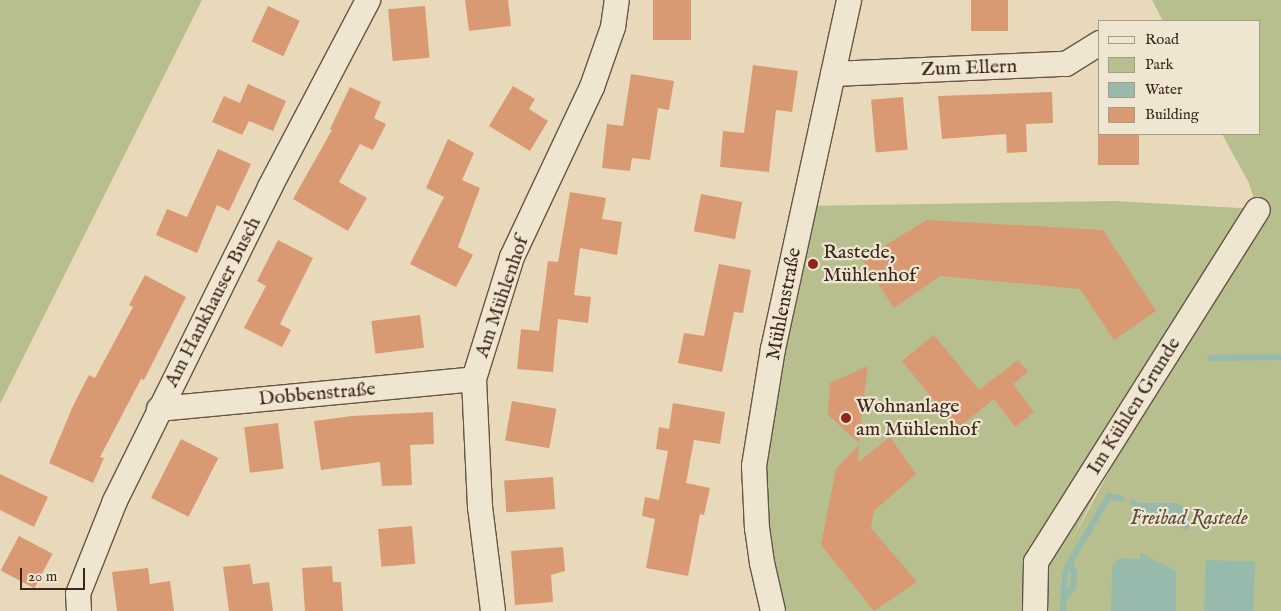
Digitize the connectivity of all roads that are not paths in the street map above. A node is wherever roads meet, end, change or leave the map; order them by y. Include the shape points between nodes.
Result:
1 (368, 0) edge
2 (617, 0) edge
3 (848, 0) edge
4 (1098, 44) edge
5 (833, 74) junction
6 (1258, 210) dead end
7 (474, 380) junction
8 (160, 408) junction
9 (79, 611) edge
10 (493, 611) edge
11 (773, 611) edge
12 (1035, 611) edge

1 - 8 street, Am Hankhauser Busch
2 - 7 street, Am Mühlenhof via 613,27 592,87 512,257
3 - 5 street, Mühlenstraße
4 - 5 street, Zum Ellern via 1066,64
5 - 11 street, Mühlenstraße via 773,349 754,466 757,529
6 - 12 street, Im Kühlen Grunde via 1036,562
7 - 8 street, Dobbenstraße
7 - 10 street, Am Mühlenhof via 480,507
8 - 9 street, Am Hankhauser Busch via 115,501 78,594

